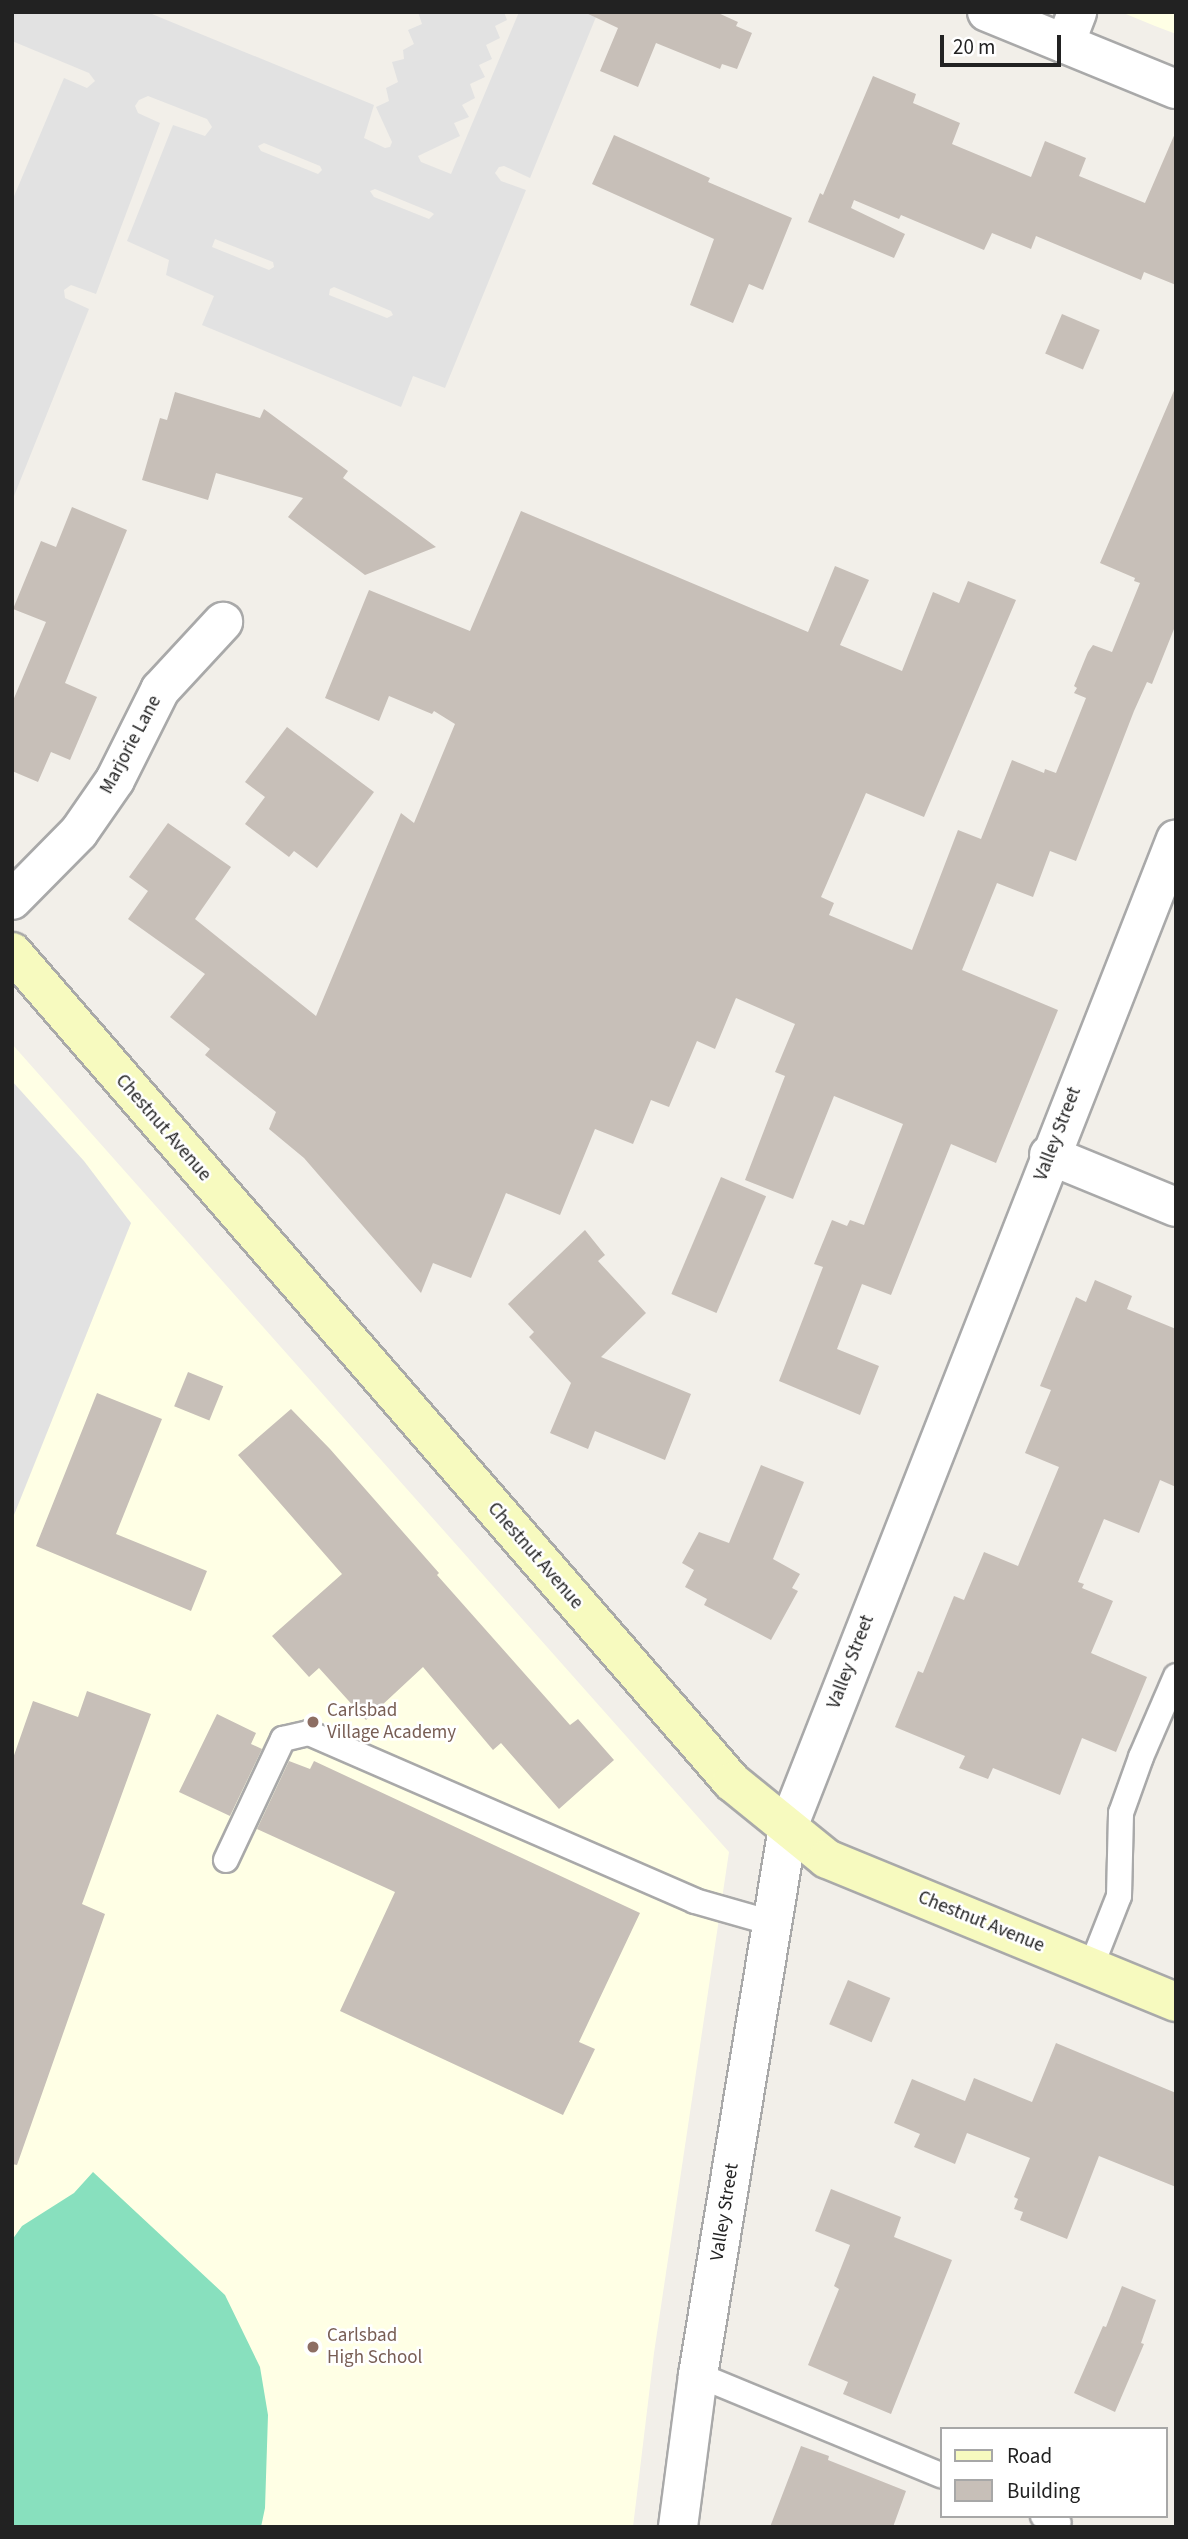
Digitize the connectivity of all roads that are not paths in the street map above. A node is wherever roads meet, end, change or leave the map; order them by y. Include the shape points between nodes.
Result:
1 (987, 12) edge
2 (1057, 25) edge
3 (1176, 89) edge
4 (223, 622) dead end
5 (1176, 839) edge
6 (12, 900) edge
7 (12, 952) edge
8 (1049, 1155) junction
9 (1176, 1207) edge
10 (1176, 1676) edge
11 (788, 1827) junction
12 (226, 1860) dead end
13 (772, 1923) junction
14 (1091, 1967) junction
15 (1176, 2002) edge
16 (698, 2375) junction
17 (940, 2474) edge
18 (678, 2527) edge

1 - 2 street
2 - 3 street
4 - 6 street, Marjorie Lane via 160,690 116,780 79,832
5 - 8 street, Valley Street
7 - 11 main road, Chestnut Avenue via 732,1782
8 - 9 street
8 - 11 street, Valley Street
10 - 14 lane via 1121,1813 1119,1896
11 - 13 street, Valley Street
11 - 14 main road, Chestnut Avenue via 827,1859
12 - 13 lane via 284,1739 309,1733 695,1901
13 - 16 street, Valley Street
14 - 15 main road, Chestnut Avenue
16 - 17 lane
16 - 18 street, Valley Street

